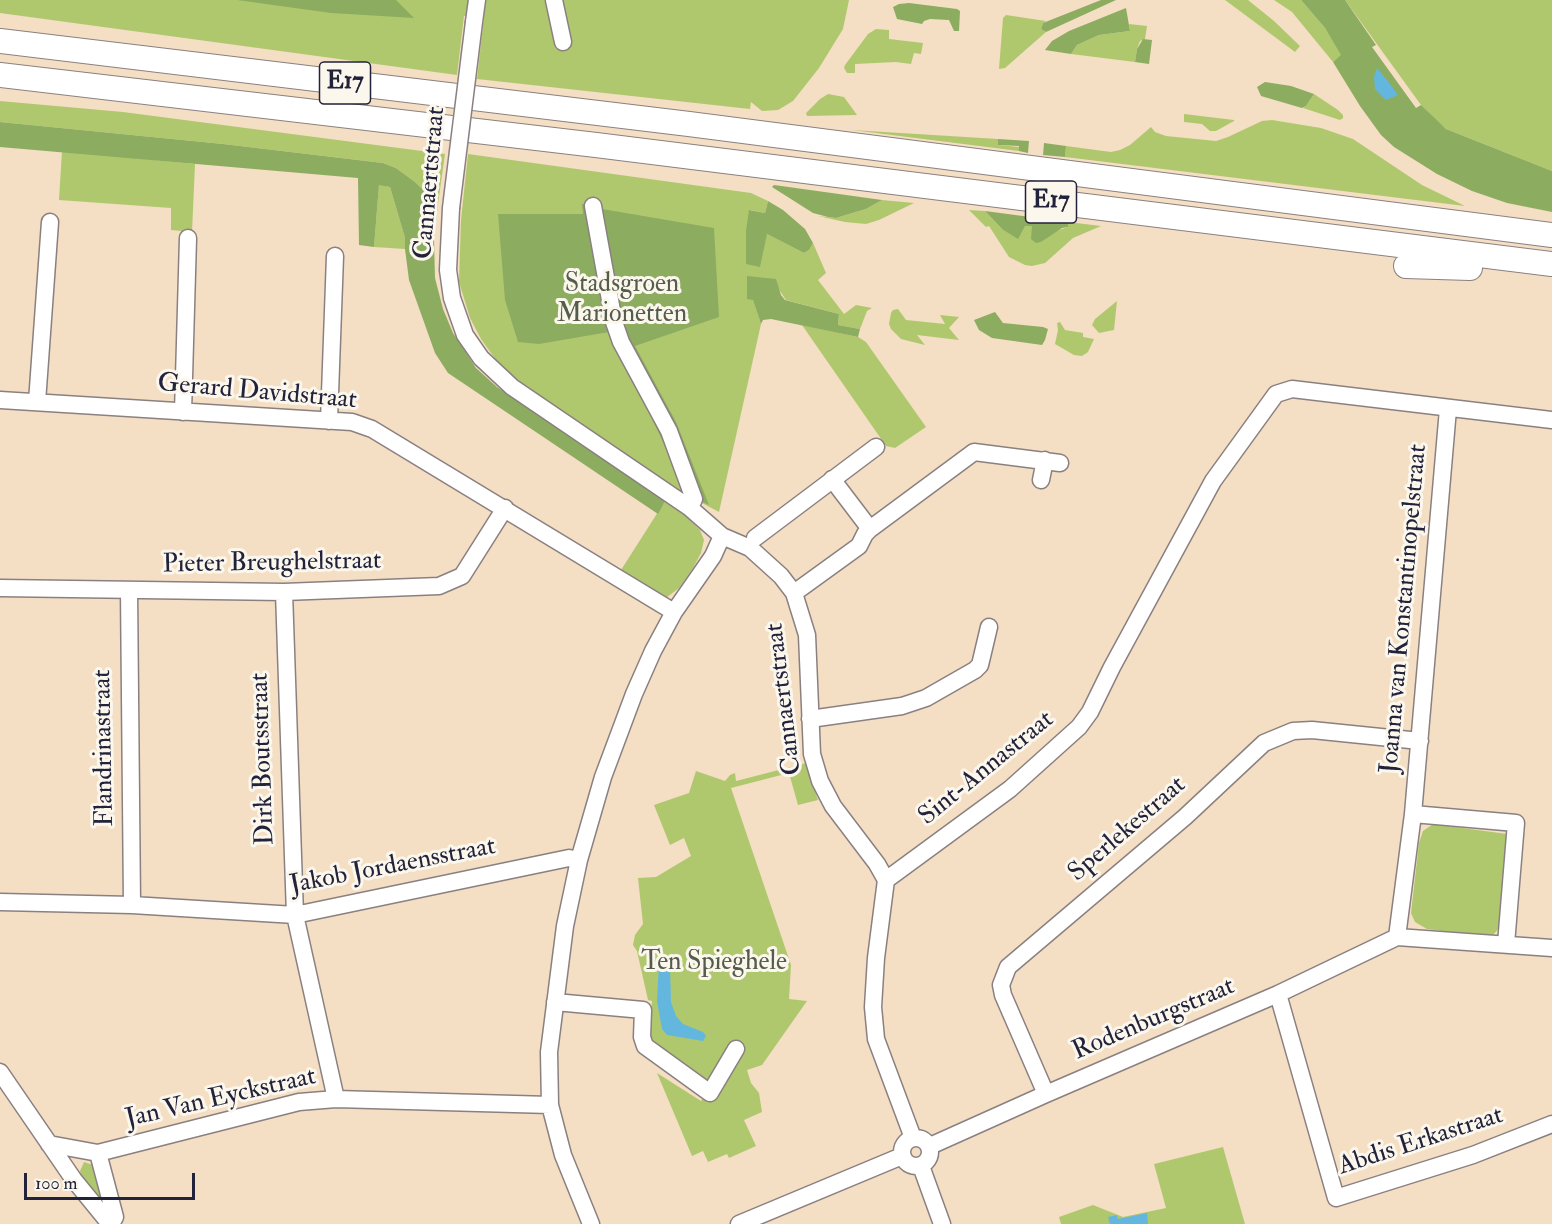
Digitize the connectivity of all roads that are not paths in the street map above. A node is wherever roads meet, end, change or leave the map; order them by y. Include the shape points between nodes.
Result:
1 (477, 0) edge
2 (554, 0) edge
3 (0, 41) edge
4 (563, 42) dead end
5 (0, 75) edge
6 (781, 120) dead end
7 (690, 124) junction
8 (596, 145) junction
9 (690, 169) dead end
10 (593, 206) dead end
11 (1519, 216) dead end
12 (50, 222) dead end
13 (1546, 235) edge
14 (188, 238) dead end
15 (335, 256) dead end
16 (1507, 258) junction
17 (1552, 264) edge
18 (1406, 266) dead end
19 (0, 400) edge
20 (37, 402) junction
21 (1448, 408) junction
22 (183, 412) junction
23 (1552, 420) edge
24 (328, 421) junction
25 (876, 447) dead end
26 (832, 478) junction
27 (1041, 480) dead end
28 (505, 508) junction
29 (690, 508) junction
30 (870, 529) junction
31 (722, 536) junction
32 (755, 538) dead end
33 (0, 588) edge
34 (129, 590) junction
35 (284, 592) junction
36 (795, 593) junction
37 (674, 612) junction
38 (989, 627) dead end
39 (810, 719) junction
40 (1420, 741) junction
41 (1413, 814) junction
42 (579, 860) junction
43 (886, 880) junction
44 (0, 902) edge
45 (132, 905) junction
46 (295, 915) junction
47 (1397, 937) junction
48 (1506, 944) junction
49 (1552, 948) edge
50 (1278, 994) junction
51 (555, 1002) junction
52 (736, 1049) dead end
53 (0, 1072) edge
54 (1046, 1094) junction
55 (336, 1099) junction
56 (549, 1105) junction
57 (1552, 1124) edge
58 (913, 1138) junction
59 (50, 1144) junction
60 (930, 1146) junction
61 (98, 1154) junction
62 (902, 1156) junction
63 (921, 1166) junction
64 (111, 1224) edge
65 (591, 1224) edge
66 (739, 1224) edge
67 (942, 1224) edge

1 - 29 street, Cannaertstraat, bridge via 451,208 448,270 452,298 465,334 481,357 512,387
2 - 4 street
3 - 7 highway, E17
5 - 8 highway, E17
6 - 7 highway
7 - 13 highway, E17
8 - 9 highway
8 - 16 highway, E17
10 - 29 street via 614,322 669,431 694,499
11 - 13 highway
12 - 20 street
14 - 22 street
15 - 24 street
16 - 17 highway, E17
16 - 18 highway via 1479,268
19 - 20 street, Gerard Davidstraat
20 - 22 street, Gerard Davidstraat
21 - 23 street
21 - 40 street, Joanna van Konstantinopelstraat
21 - 43 street, Sint-Annastraat via 1292,389 1276,394 1213,481 1079,727 1010,789
22 - 24 street, Gerard Davidstraat
24 - 28 street, Gerard Davidstraat via 372,429
25 - 26 street
26 - 30 street
26 - 32 street
27 - 30 street via 1052,461 974,452
28 - 35 street, Pieter Breughelstraat via 462,576 439,586
28 - 37 street, Gerard Davidstraat
29 - 31 street, Cannaertstraat
30 - 36 street via 859,546
31 - 36 street, Cannaertstraat via 750,548
31 - 37 street
33 - 34 street, Pieter Breughelstraat
34 - 35 street, Pieter Breughelstraat
34 - 45 street, Flandrinastraat
35 - 46 street, Dirk Boutsstraat
36 - 39 street, Cannaertstraat via 807,635
37 - 42 street via 634,694 603,777
38 - 39 street via 975,670 926,698 902,706
39 - 43 street, Cannaertstraat via 812,754 820,781 833,806
40 - 41 street, Joanna van Konstantinopelstraat
40 - 54 street, Sperlekestraat via 1312,730 1293,731 1264,743 1185,817 1008,967 1001,985 1003,995
41 - 47 street, Joanna van Konstantinopelstraat
41 - 48 street via 1516,823
42 - 46 street, Jakob Jordaensstraat via 569,858
42 - 51 street
43 - 58 street via 876,958 876,1039
44 - 45 street, Jakob Jordaensstraat
45 - 46 street, Jakob Jordaensstraat
46 - 55 street, Dirk Boutsstraat
47 - 48 street
47 - 50 street, Rodenburgstraat
48 - 49 street
50 - 54 street, Rodenburgstraat
50 - 57 street, Abdis Erkastraat via 1336,1198 1473,1155
51 - 52 street via 643,1010 645,1046 710,1093
51 - 56 street via 549,1052
53 - 59 street
54 - 60 street, Rodenburgstraat
55 - 56 street, Jan Van Eyckstraat
55 - 61 street, Jan Van Eyckstraat via 299,1102
56 - 65 street via 563,1155
58 - 60 street via 922,1138
58 - 62 street via 904,1144
59 - 61 street, Jan Van Eyckstraat
59 - 64 street
60 - 63 street via 928,1161
61 - 64 street via 115,1217
62 - 63 street via 908,1164
62 - 66 street
63 - 67 street

